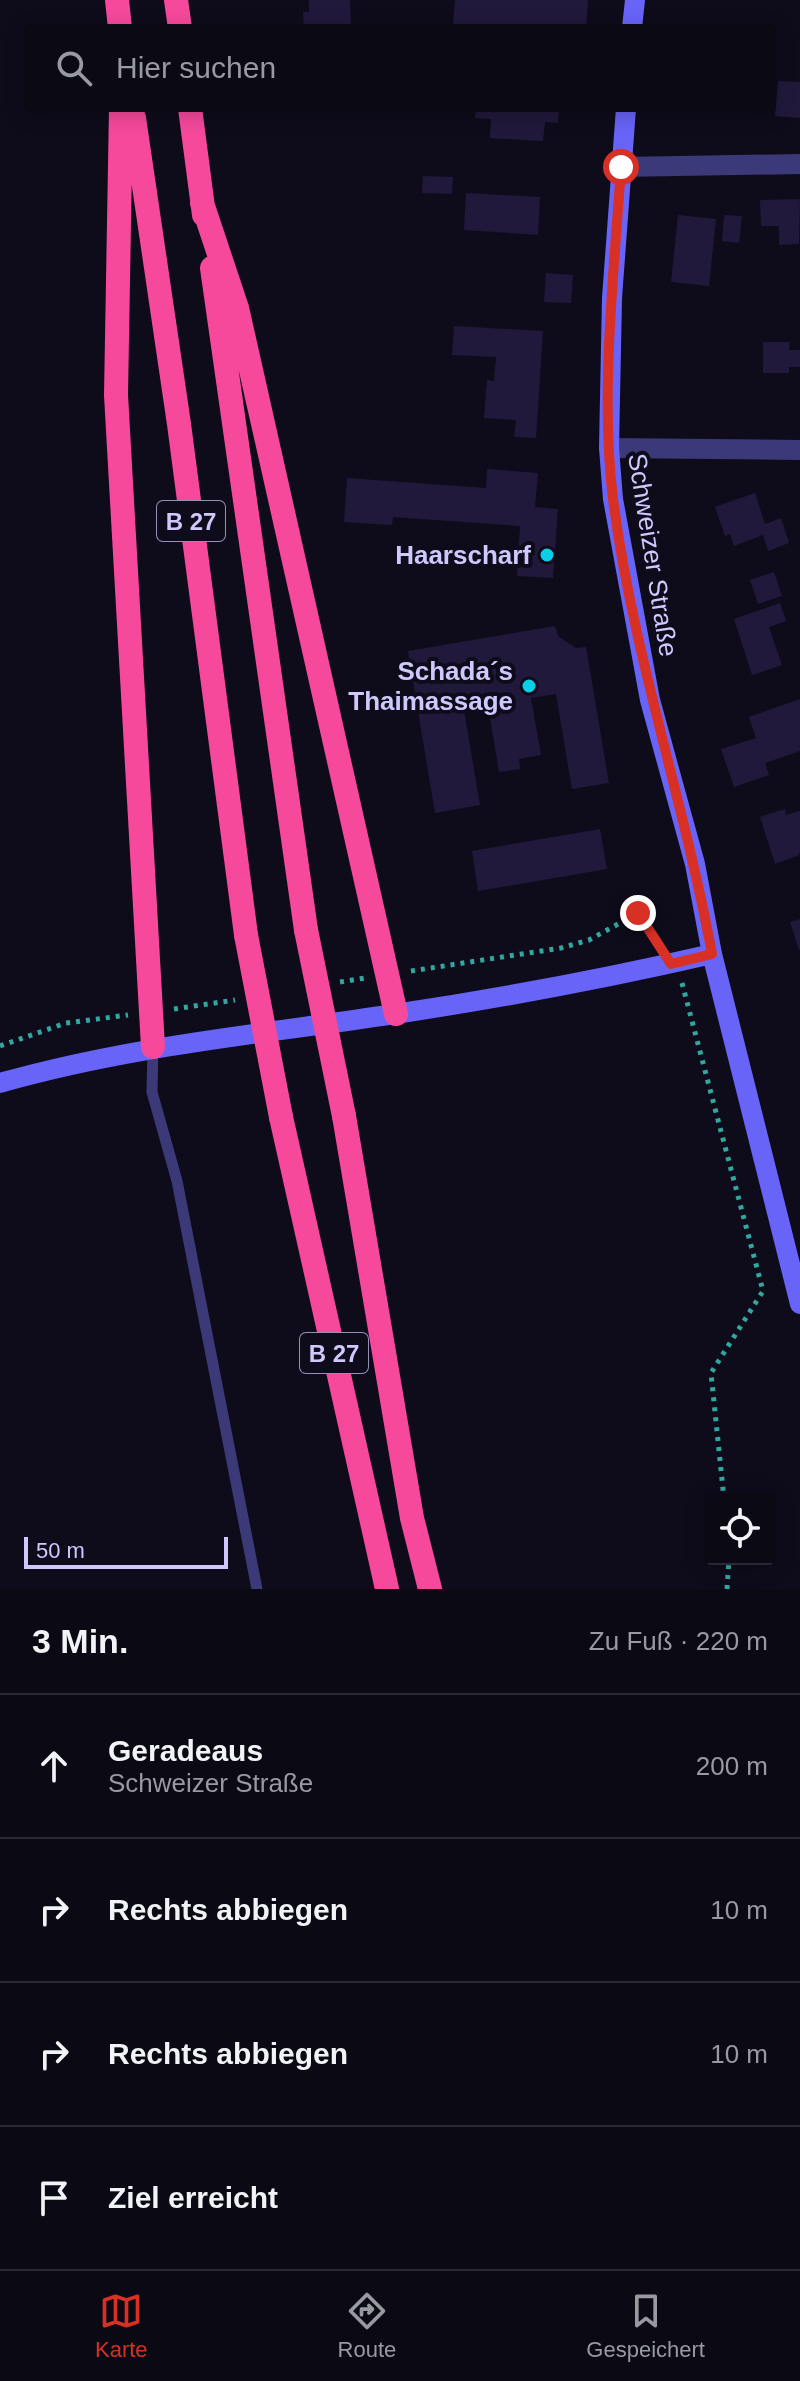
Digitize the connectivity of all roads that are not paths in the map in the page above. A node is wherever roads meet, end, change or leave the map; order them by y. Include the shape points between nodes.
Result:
1 (117, 0) edge
2 (176, 0) edge
3 (635, 0) edge
4 (120, 24) edge
5 (179, 24) edge
6 (632, 24) edge
7 (121, 112) edge
8 (133, 112) edge
9 (191, 112) edge
10 (626, 112) edge
11 (800, 164) edge
12 (621, 167) junction
13 (202, 203) junction
14 (609, 448) junction
15 (800, 450) edge
16 (712, 954) junction
17 (396, 1014) junction
18 (153, 1047) junction
19 (0, 1083) edge
20 (800, 1304) edge
21 (257, 1589) edge
22 (387, 1589) edge
23 (430, 1589) edge

1 - 4 highway
2 - 5 highway
3 - 6 street
7 - 18 highway via 116,395
8 - 22 highway, B 27, bridge via 246,935 281,1117
9 - 13 highway, B 27
10 - 12 street, Schweizer Straße
11 - 12 street
12 - 14 street, Schweizer Straße
13 - 17 highway via 237,308
13 - 23 highway, B 27, bridge via 306,930 344,1116 412,1518
14 - 15 street
14 - 16 street, Schweizer Straße via 613,499 650,700 695,864
16 - 17 street
16 - 20 street, Schweizer Straße
17 - 18 street
18 - 19 street
18 - 21 lane via 152,1092 177,1181

